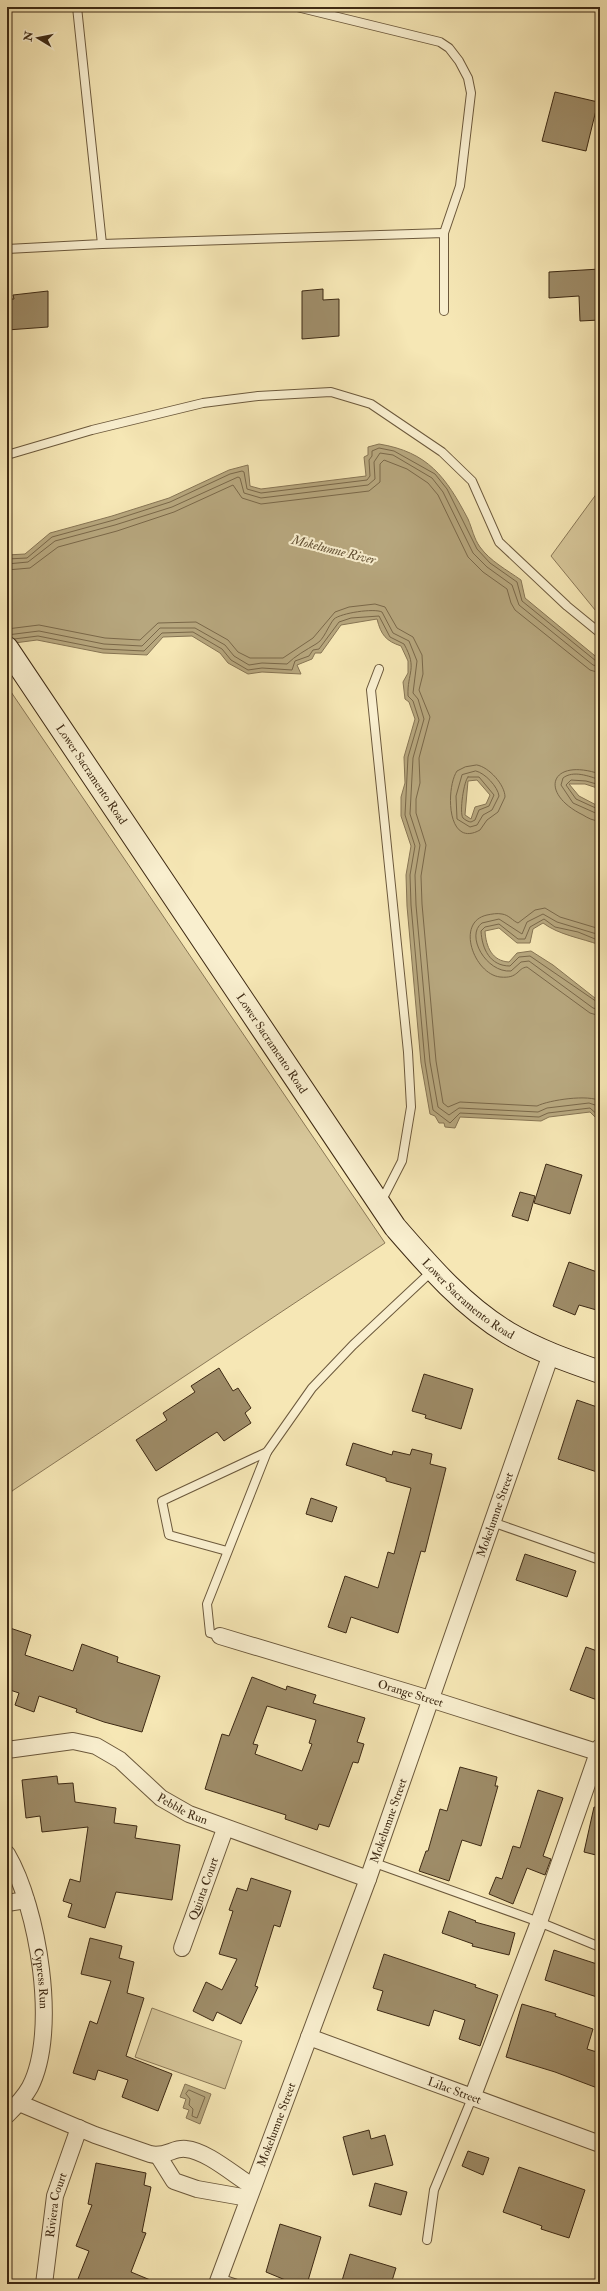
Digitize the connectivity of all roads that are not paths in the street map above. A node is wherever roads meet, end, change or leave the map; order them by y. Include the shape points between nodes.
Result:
1 (77, 7) edge
2 (297, 7) edge
3 (444, 233) junction
4 (102, 244) junction
5 (7, 249) edge
6 (444, 311) dead end
7 (7, 455) edge
8 (600, 633) edge
9 (11, 653) edge
10 (379, 669) dead end
11 (380, 1205) junction
12 (432, 1270) junction
13 (551, 1354) junction
14 (600, 1372) edge
15 (267, 1452) junction
16 (492, 1522) junction
17 (227, 1551) junction
18 (600, 1560) edge
19 (220, 1636) joint
20 (430, 1698) junction
21 (7, 1750) edge
22 (599, 1751) edge
23 (224, 1829) junction
24 (7, 1854) edge
25 (372, 1862) junction
26 (368, 1879) junction
27 (26, 1900) junction
28 (7, 1903) edge
29 (539, 1922) junction
30 (600, 1947) edge
31 (182, 1948) dead end
32 (309, 2037) junction
33 (472, 2098) junction
34 (19, 2103) junction
35 (7, 2115) edge
36 (79, 2128) junction
37 (600, 2144) edge
38 (159, 2156) junction
39 (250, 2192) junction
40 (428, 2240) dead end
41 (218, 2281) edge
42 (44, 2284) edge
43 (237, 2284) edge

1 - 4 lane
2 - 3 lane via 440,42 449,48 459,61 468,78 471,93 470,112 460,186
3 - 4 lane
3 - 6 lane
4 - 5 lane
7 - 8 lane via 92,430 203,403 258,396 331,392 371,404 442,452 472,481 499,542 567,606
9 - 11 main road, Lower Sacramento Road
10 - 11 lane via 372,690 408,1052 411,1107 402,1161
11 - 12 main road, Lower Sacramento Road via 395,1227
12 - 13 main road, Lower Sacramento Road via 479,1312 502,1328
12 - 15 lane via 374,1324 312,1388
13 - 14 main road, Lower Sacramento Road
13 - 16 street, Mokelumne Street
15 - 17 lane
15 - 17 lane via 162,1501 169,1535
16 - 18 lane
16 - 20 street, Mokelumne Street
17 - 19 lane via 206,1604 210,1633
19 - 20 street, Orange Street
20 - 22 street, Orange Street
20 - 25 street, Mokelumne Street
21 - 23 street, Pebble Run via 73,1741 96,1746 120,1760 162,1798 189,1814
22 - 29 street
23 - 26 street, Pebble Run
23 - 31 street, Quinta Court
24 - 27 street, Cypress Run
25 - 26 street, Mokelumne Street
25 - 29 lane
26 - 32 street, Mokelumne Street
27 - 28 street
27 - 34 street, Cypress Run via 37,1944 43,2030 37,2068 30,2086
29 - 30 lane
29 - 33 street
32 - 33 street, Lilac Street
32 - 39 street, Mokelumne Street
33 - 37 street, Lilac Street
33 - 40 lane via 434,2190
34 - 35 street, Cypress Run
34 - 36 street
36 - 38 street
36 - 42 street, Riviera Court via 55,2196
38 - 39 street via 174,2180 197,2190
38 - 39 street via 186,2148 211,2158
39 - 41 street, Mokelumne Street
41 - 43 lane

